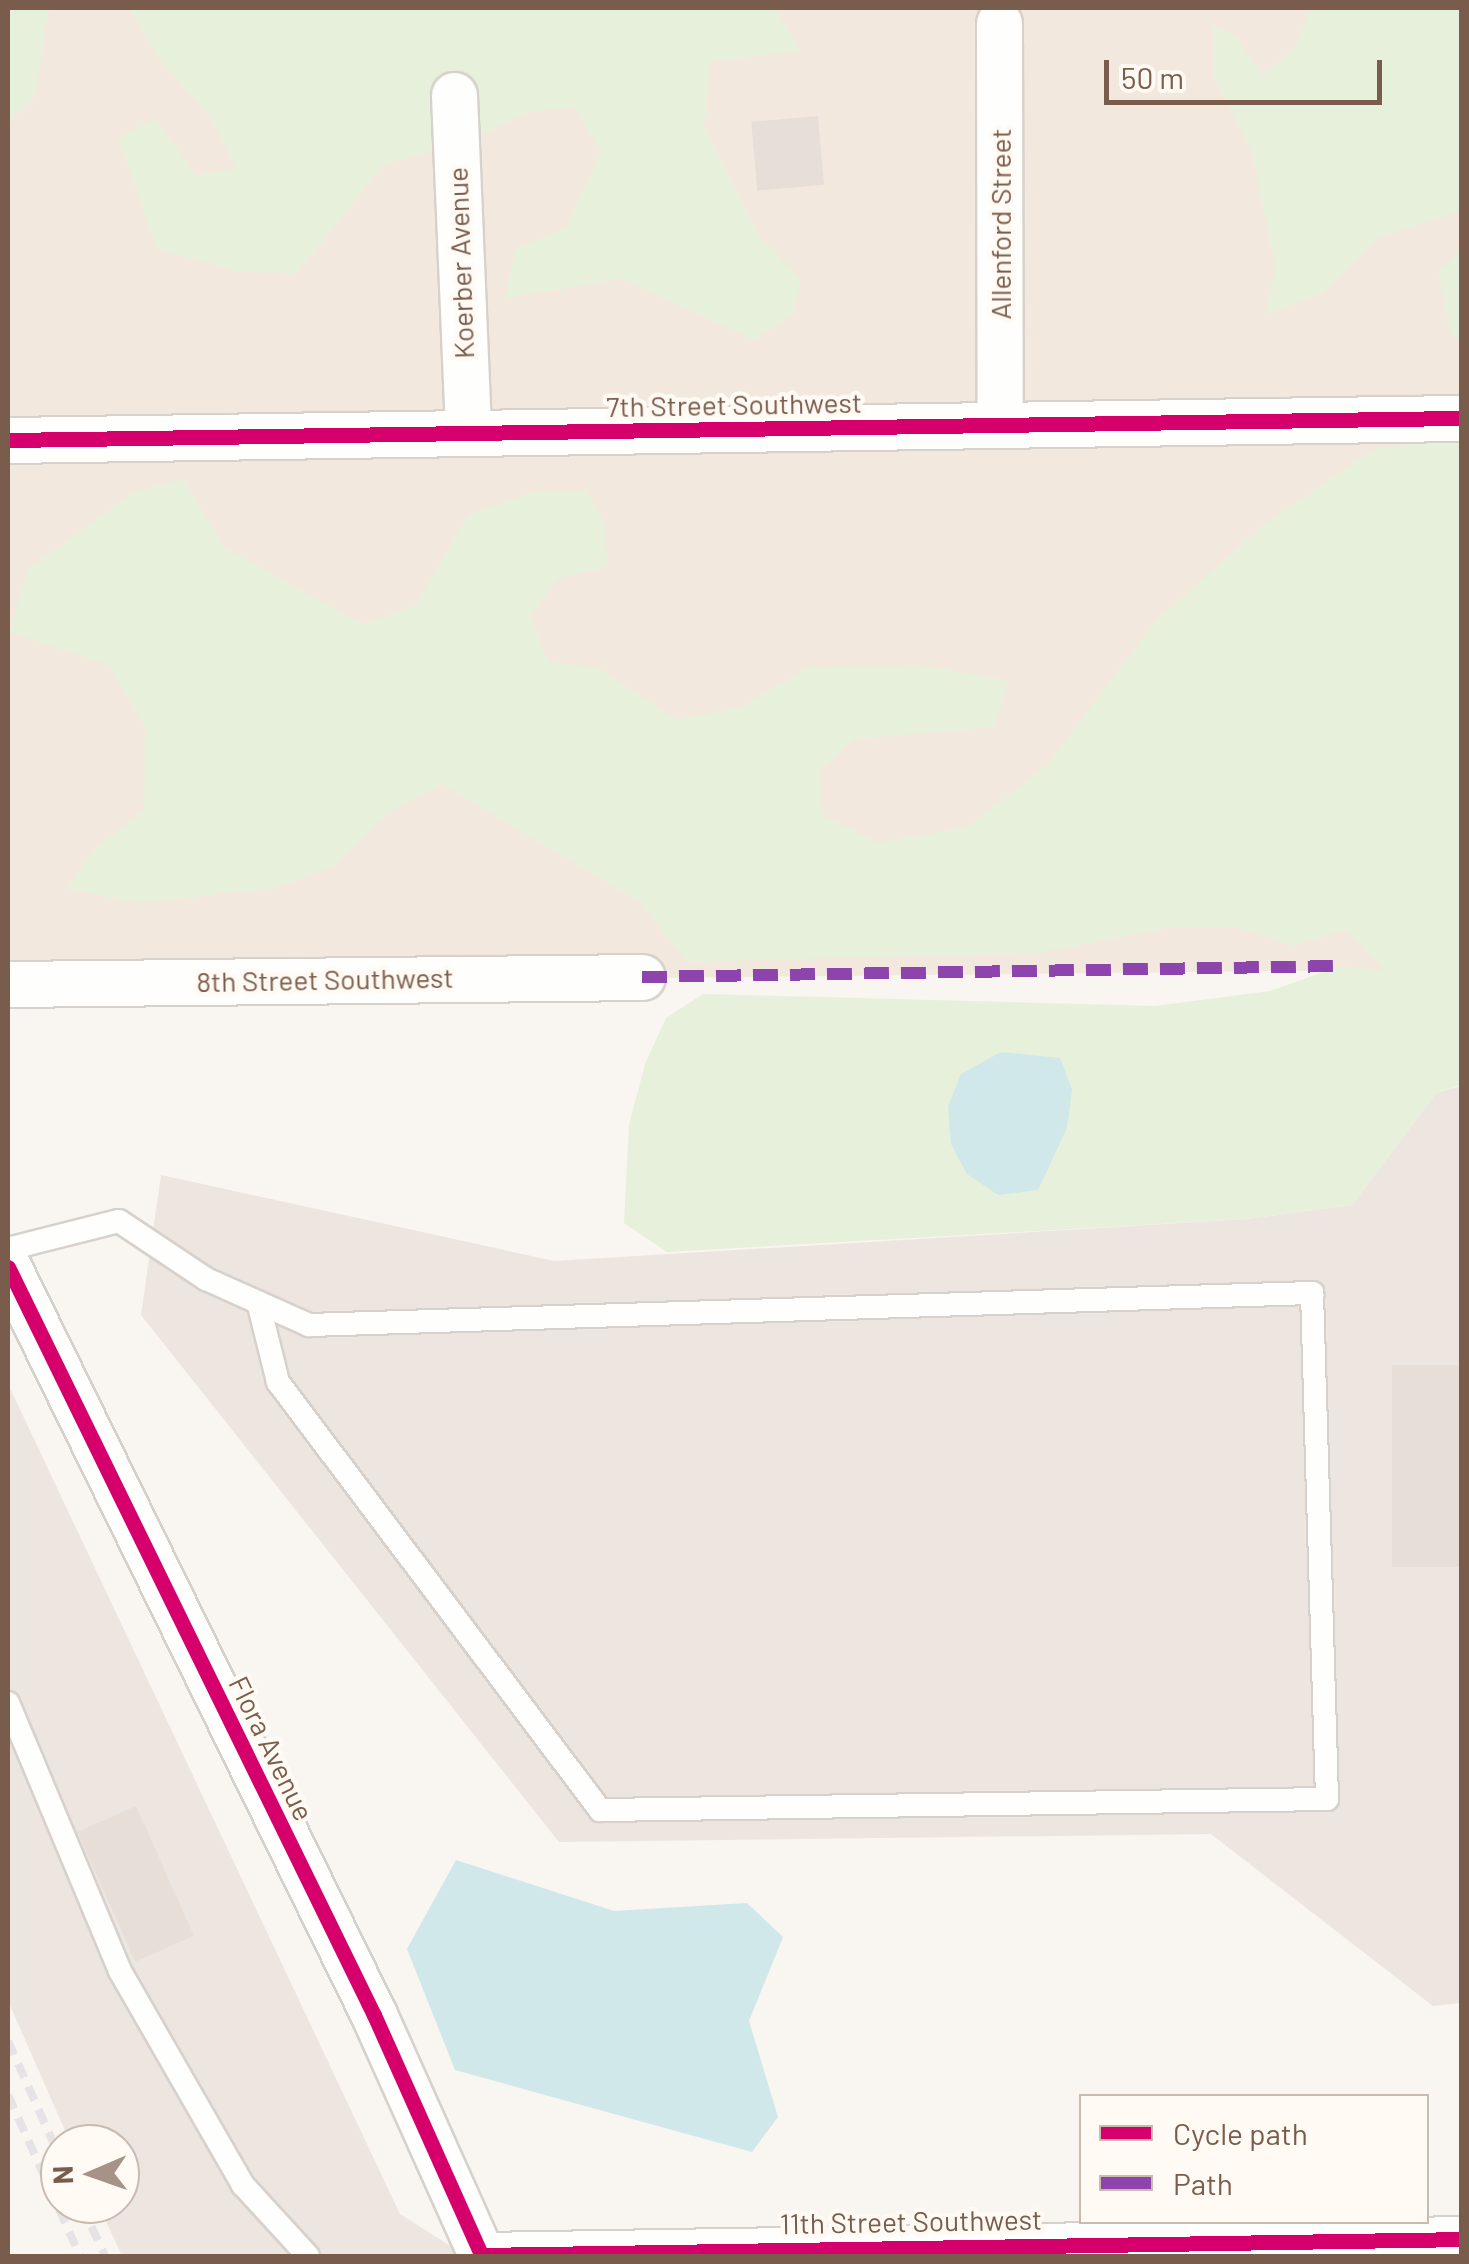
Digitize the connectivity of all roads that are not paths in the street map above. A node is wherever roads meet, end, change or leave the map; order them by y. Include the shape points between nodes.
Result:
1 (999, 23) dead end
2 (454, 95) dead end
3 (1462, 418) edge
4 (1000, 426) junction
5 (468, 432) junction
6 (8, 440) edge
7 (642, 976) dead end
8 (8, 984) edge
9 (8, 1249) edge
10 (8, 1267) edge
11 (258, 1302) junction
12 (8, 1703) edge
13 (1462, 2239) edge
14 (308, 2256) edge
15 (482, 2256) edge

1 - 4 street, Allenford Street
2 - 5 street, Koerber Avenue
3 - 4 street, 7th Street Southwest
4 - 5 street, 7th Street Southwest
5 - 6 street, 7th Street Southwest
7 - 8 street, 8th Street Southwest
9 - 11 lane via 119,1221 206,1279
10 - 15 street, Flora Avenue via 348,1962
11 - 11 lane via 278,1382 600,1810 1327,1799 1312,1293 309,1324
12 - 14 lane via 120,1971 243,2184
13 - 15 street, 11th Street Southwest

